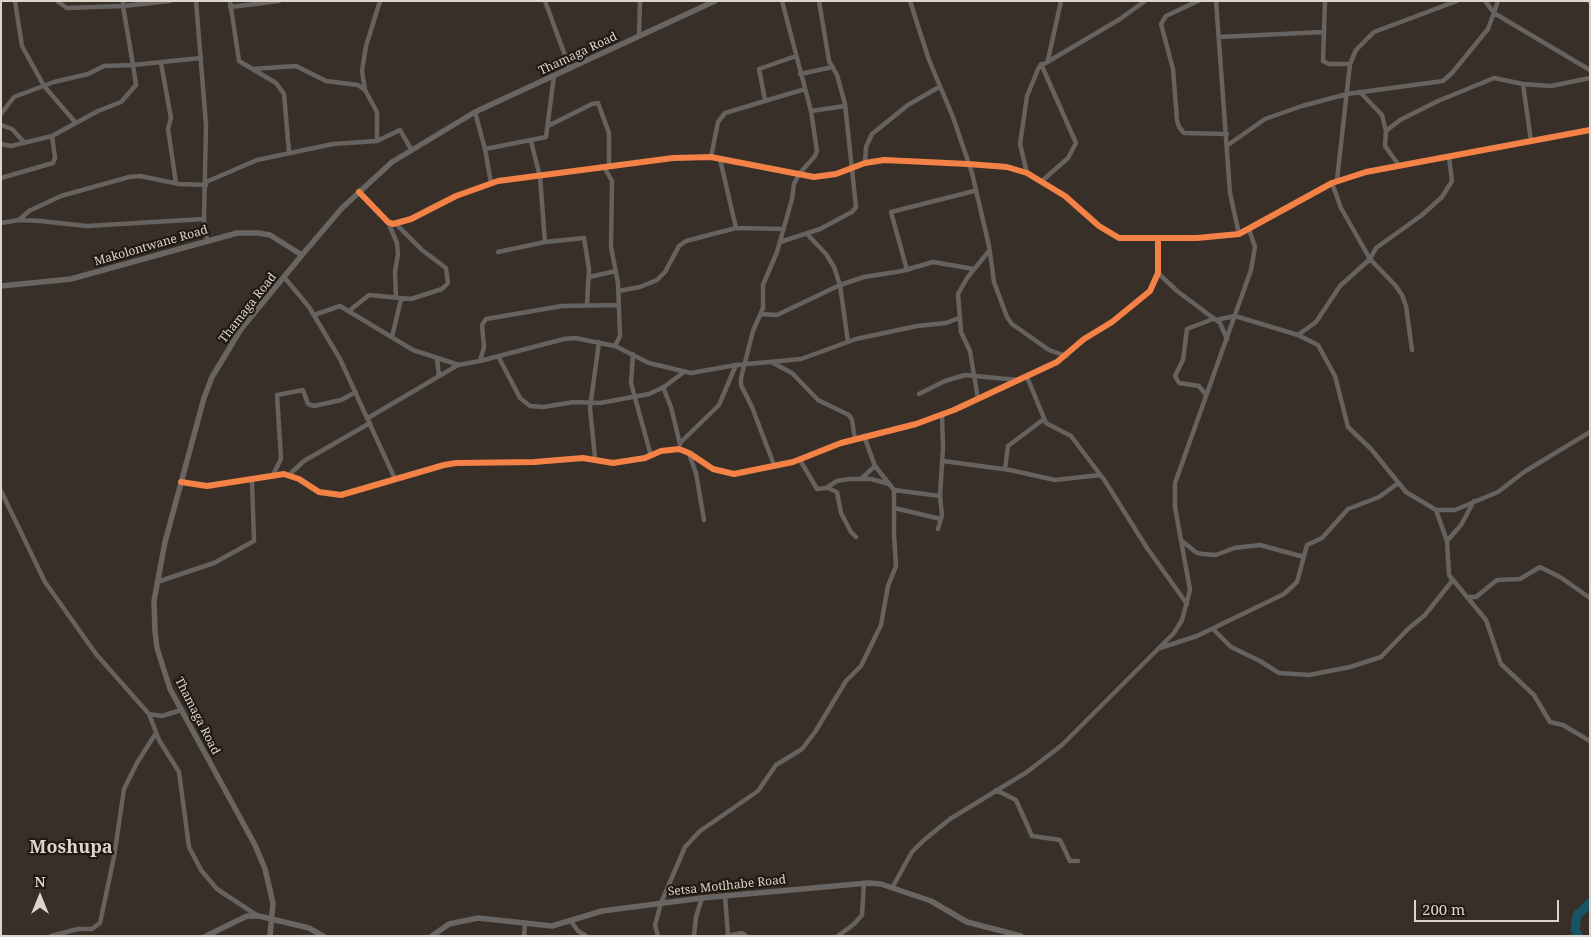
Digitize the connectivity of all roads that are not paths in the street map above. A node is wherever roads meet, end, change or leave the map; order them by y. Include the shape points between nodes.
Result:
1 (15, 1) edge
2 (57, 1) edge
3 (170, 1) edge
4 (196, 1) edge
5 (279, 1) edge
6 (380, 1) edge
7 (544, 1) edge
8 (640, 1) edge
9 (715, 1) edge
10 (782, 1) edge
11 (819, 1) edge
12 (910, 1) edge
13 (1061, 1) edge
14 (1144, 1) edge
15 (1198, 1) edge
16 (1216, 1) edge
17 (1326, 1) edge
18 (1457, 1) edge
19 (1484, 1) edge
20 (1498, 1) edge
21 (1450, 2) edge
22 (123, 3) edge
23 (230, 4) edge
24 (1494, 13) junction
25 (1324, 32) junction
26 (639, 36) junction
27 (1219, 37) junction
28 (796, 56) junction
29 (201, 58) junction
30 (1048, 60) junction
31 (161, 63) junction
32 (1041, 64) junction
33 (1350, 64) junction
34 (133, 65) junction
35 (833, 67) junction
36 (251, 69) junction
37 (570, 69) junction
38 (1590, 70) edge
39 (800, 74) junction
40 (554, 76) junction
41 (1590, 78) edge
42 (1524, 84) junction
43 (44, 86) junction
44 (939, 87) junction
45 (805, 89) junction
46 (364, 90) junction
47 (1360, 92) junction
48 (1347, 94) junction
49 (765, 100) junction
50 (845, 106) junction
51 (811, 111) junction
52 (475, 112) junction
53 (1, 114) edge
54 (76, 123) junction
55 (1, 124) edge
56 (548, 126) junction
57 (1590, 130) edge
58 (1386, 131) junction
59 (1227, 134) junction
60 (52, 136) junction
61 (377, 140) junction
62 (531, 141) junction
63 (1532, 141) junction
64 (24, 142) junction
65 (1, 144) edge
66 (1228, 145) junction
67 (485, 149) junction
68 (411, 150) junction
69 (289, 152) junction
70 (711, 157) junction
71 (1449, 157) junction
72 (720, 159) junction
73 (865, 163) junction
74 (968, 164) junction
75 (1398, 164) junction
76 (607, 167) junction
77 (850, 168) junction
78 (1027, 172) junction
79 (799, 174) junction
80 (540, 176) junction
81 (1, 178) edge
82 (1338, 180) junction
83 (1042, 181) junction
84 (176, 183) junction
85 (206, 183) junction
86 (491, 183) junction
87 (1332, 183) junction
88 (974, 191) junction
89 (359, 192) junction
90 (204, 219) junction
91 (19, 220) junction
92 (388, 222) junction
93 (1, 223) edge
94 (396, 224) junction
95 (736, 228) junction
96 (784, 229) junction
97 (1249, 229) junction
98 (806, 234) junction
99 (1239, 234) junction
100 (1158, 239) junction
101 (207, 241) junction
102 (545, 242) junction
103 (780, 242) junction
104 (989, 251) junction
105 (498, 252) dead end
106 (302, 255) junction
107 (1370, 259) junction
108 (974, 269) junction
109 (907, 270) junction
110 (616, 271) junction
111 (1158, 273) junction
112 (284, 277) junction
113 (589, 277) junction
114 (840, 285) junction
115 (1, 286) edge
116 (618, 291) junction
117 (396, 298) junction
118 (402, 299) junction
119 (586, 304) junction
120 (618, 305) junction
121 (349, 311) junction
122 (761, 314) junction
123 (314, 315) junction
124 (1235, 316) junction
125 (959, 318) junction
126 (1215, 319) junction
127 (1298, 335) junction
128 (392, 337) junction
129 (1227, 339) junction
130 (598, 342) junction
131 (848, 342) junction
132 (615, 346) junction
133 (1412, 350) dead end
134 (633, 354) junction
135 (498, 356) junction
136 (1066, 356) junction
137 (437, 358) junction
138 (480, 361) junction
139 (773, 363) junction
140 (458, 364) junction
141 (746, 364) junction
142 (736, 365) junction
143 (684, 372) junction
144 (973, 375) junction
145 (439, 376) junction
146 (1027, 377) junction
147 (1020, 380) junction
148 (663, 387) junction
149 (356, 392) junction
150 (919, 394) dead end
151 (1206, 395) junction
152 (634, 397) junction
153 (978, 399) junction
154 (591, 403) junction
155 (942, 414) junction
156 (1044, 419) junction
157 (369, 420) junction
158 (1590, 432) edge
159 (864, 436) junction
160 (855, 439) junction
161 (680, 443) junction
162 (682, 450) junction
163 (689, 453) junction
164 (651, 456) junction
165 (594, 458) junction
166 (800, 460) junction
167 (942, 461) junction
168 (774, 465) junction
169 (875, 466) junction
170 (1005, 469) junction
171 (272, 475) junction
172 (289, 475) junction
173 (1100, 475) junction
174 (395, 479) junction
175 (861, 479) junction
176 (252, 480) junction
177 (181, 482) junction
178 (890, 484) junction
179 (1398, 484) junction
180 (826, 488) junction
181 (894, 490) junction
182 (1, 491) edge
183 (940, 496) junction
184 (1474, 501) junction
185 (894, 508) junction
186 (1436, 510) junction
187 (704, 520) dead end
188 (941, 520) junction
189 (938, 529) dead end
190 (856, 537) dead end
191 (1182, 541) junction
192 (1446, 541) junction
193 (1304, 557) junction
194 (1452, 581) junction
195 (157, 582) junction
196 (1469, 597) junction
197 (1590, 598) edge
198 (1188, 604) junction
199 (1213, 629) junction
200 (1159, 648) junction
201 (181, 710) junction
202 (149, 714) junction
203 (156, 733) junction
204 (1590, 741) edge
205 (996, 790) junction
206 (1078, 861) dead end
207 (864, 883) junction
208 (892, 888) junction
209 (725, 896) junction
210 (702, 898) junction
211 (661, 903) junction
212 (260, 916) junction
213 (273, 921) junction
214 (571, 921) junction
215 (525, 924) junction
216 (51, 936) edge
217 (206, 936) edge
218 (270, 936) edge
219 (323, 936) edge
220 (432, 936) edge
221 (524, 936) edge
222 (586, 936) edge
223 (658, 936) edge
224 (694, 936) edge
225 (728, 936) edge
226 (746, 936) edge
227 (838, 936) edge
228 (1021, 936) edge

1 - 43 street via 22,46
2 - 22 street via 67,8
3 - 22 street
4 - 29 street
5 - 23 street
6 - 46 street via 364,53
7 - 37 street
8 - 26 street
9 - 26 main road, Thamaga Road
10 - 28 street
11 - 35 street via 829,61
12 - 44 street
13 - 30 street
14 - 30 street
15 - 59 street via 1166,16 1161,24 1173,69 1177,120 1184,133
16 - 27 street
17 - 25 street
18 - 21 street
19 - 24 street
20 - 24 street
21 - 33 street via 1374,32 1356,50
22 - 34 street
23 - 36 street via 238,58
24 - 38 street
24 - 47 street via 1488,29 1448,78
25 - 27 street
25 - 33 street via 1323,61
26 - 37 main road, Thamaga Road
27 - 59 street
28 - 39 street
28 - 49 street via 760,68
29 - 31 street
29 - 85 street
30 - 32 street
31 - 34 street
31 - 84 street via 171,118 168,129
32 - 78 street via 1027,96 1021,136 1020,147
32 - 83 street via 1076,142 1068,158
33 - 48 street
34 - 43 street via 104,66 88,74
34 - 54 street via 136,85 121,102
35 - 39 street
35 - 50 street
36 - 46 street via 296,66 326,81 358,85
36 - 69 street via 276,83 284,94
37 - 40 main road, Thamaga Road
39 - 45 street
40 - 52 main road, Thamaga Road
40 - 56 street
41 - 42 street via 1550,86
42 - 58 street via 1494,78 1438,101 1400,120
42 - 63 street
43 - 53 street via 14,97
43 - 54 street
44 - 73 street via 908,105 872,134 866,147
44 - 74 street via 953,117
45 - 49 street
45 - 51 street
46 - 61 street via 377,112
47 - 48 street
47 - 58 street via 1379,110
48 - 66 street via 1265,119
48 - 82 street
49 - 70 street via 721,116
50 - 51 street
50 - 77 street
51 - 79 street via 816,153
52 - 67 street
52 - 68 main road, Thamaga Road
54 - 60 street
55 - 64 street via 12,129
56 - 62 street via 546,137
56 - 76 street via 598,103 609,130
57 - 63 street
58 - 75 street via 1386,146
59 - 66 street
60 - 64 street
60 - 81 street via 55,158 52,164
61 - 68 street via 400,130
61 - 69 street
62 - 67 street
62 - 80 street
63 - 71 street
64 - 65 street via 11,146
66 - 99 street via 1230,196
67 - 86 street
68 - 89 main road, Thamaga Road via 392,162
69 - 85 street via 257,160
70 - 72 street
70 - 76 street via 673,158
71 - 75 street
71 - 107 street via 1452,181 1442,197 1377,247
72 - 79 street
72 - 95 street
73 - 74 street via 893,160
73 - 77 street
74 - 78 street via 1007,166
74 - 88 street
75 - 82 street
76 - 80 street
76 - 110 street via 612,181 611,239
77 - 79 street via 820,177
77 - 98 street via 855,210
78 - 83 street
79 - 96 street
80 - 86 street
80 - 102 street
82 - 87 street
83 - 100 street via 1112,235 1131,240
84 - 85 street
84 - 91 street via 129,177 61,196 29,211
85 - 90 street
86 - 94 street
87 - 97 street
87 - 107 street via 1341,208
88 - 104 street
88 - 109 street via 891,212
89 - 92 street
89 - 106 main road, Thamaga Road
90 - 91 street via 87,226
90 - 101 street
91 - 93 street
92 - 94 street
92 - 117 street via 397,243
94 - 118 street via 446,268 449,278 442,289
95 - 96 street
95 - 116 street via 682,243 657,280
96 - 103 street
97 - 99 street
97 - 124 street via 1255,243 1255,258
98 - 103 street
98 - 114 street via 831,262
99 - 100 street
100 - 111 street
101 - 106 main road, Makolontwane Road via 238,233 258,233 280,240
101 - 115 main road, Makolontwane Road via 72,279
102 - 105 street
102 - 113 street via 584,238
103 - 122 street via 763,285
104 - 108 street
104 - 136 street via 994,282 1009,321 1049,350
106 - 112 main road, Thamaga Road
107 - 127 street via 1340,286 1316,322
107 - 133 street via 1402,296
108 - 109 street via 937,261
108 - 125 street via 958,294
109 - 114 street via 864,277
110 - 113 street
110 - 116 street
111 - 126 street
111 - 136 street via 1150,291
112 - 123 street via 300,293
112 - 177 main road, Thamaga Road via 241,329 212,377
113 - 119 street
114 - 122 street via 777,315
114 - 131 street
116 - 120 street
117 - 118 street
117 - 121 street via 369,295
118 - 128 street
119 - 120 street
119 - 138 street via 486,319 482,325 484,347
120 - 132 street via 620,336
121 - 123 street via 337,306
121 - 128 street
122 - 141 street via 753,331
123 - 149 street
124 - 126 street
124 - 127 street
124 - 129 street
125 - 131 street
125 - 144 street via 962,336 970,351
126 - 129 street
126 - 151 street via 1187,329 1183,360 1175,376 1179,383 1199,386
127 - 179 street via 1321,350 1335,376 1348,427 1371,449
128 - 137 street via 413,350
129 - 151 street
130 - 132 street
130 - 135 street via 564,339
130 - 154 street
131 - 139 street via 809,357
132 - 134 street
134 - 143 street via 650,363
134 - 152 street via 630,374
135 - 138 street
135 - 154 street via 526,404
136 - 146 street
137 - 140 street
137 - 145 street
138 - 140 street
139 - 141 street
139 - 160 street via 792,373 818,400 849,415
140 - 145 street
141 - 142 street
141 - 168 street via 741,385
142 - 143 street
142 - 161 street via 719,405
143 - 148 street
144 - 147 street
144 - 150 street via 956,377
144 - 153 street
145 - 157 street
146 - 147 street
146 - 156 street
147 - 153 street
148 - 152 street
148 - 161 street
149 - 157 street
149 - 171 street via 341,400 314,406 308,404 303,390 277,395 282,459
151 - 191 street via 1174,483
152 - 154 street
152 - 164 street
153 - 155 street
154 - 165 street
155 - 159 street
155 - 167 street
156 - 170 street via 1008,446
156 - 173 street via 1050,426 1071,436
157 - 172 street
157 - 174 street
158 - 184 street via 1524,472 1501,491
159 - 160 street
159 - 169 street
160 - 166 street
161 - 162 street
162 - 163 street
162 - 164 street
163 - 168 street via 713,469 734,474
163 - 187 street
164 - 165 street via 613,463
165 - 174 street via 444,464
166 - 168 street
166 - 180 street via 815,487
167 - 170 street
167 - 183 street
169 - 175 street
169 - 178 street
170 - 173 street via 1055,480
171 - 172 street
171 - 176 street
172 - 174 street via 330,495 354,492
173 - 198 street
175 - 178 street
175 - 180 street via 842,480
176 - 177 street via 208,486
176 - 195 street via 254,541 214,562
177 - 195 main road, Thamaga Road
178 - 181 street
179 - 186 street via 1418,501
179 - 193 street via 1379,497 1348,509 1322,538 1307,545
180 - 190 street via 837,492 841,513
181 - 183 street
181 - 185 street
182 - 202 street via 45,582 61,607 96,654
183 - 188 street
184 - 186 street via 1455,510
184 - 192 street via 1461,525
185 - 188 street
185 - 211 street via 896,566 888,586 881,625 861,666 846,681 802,749 776,765 758,791 690,840
186 - 192 street
188 - 189 street
191 - 193 street via 1203,554 1216,555 1231,548 1260,545
191 - 198 street via 1190,590
192 - 194 street
193 - 199 street via 1297,582 1284,594
194 - 196 street
194 - 199 street via 1425,616 1381,657 1350,667 1309,675 1279,673 1231,647
195 - 201 main road, Thamaga Road via 154,615 157,648 170,689
196 - 197 street via 1476,597 1497,580 1520,579 1540,567
196 - 204 street via 1486,620 1501,664 1534,695 1550,722 1563,725
198 - 200 street via 1174,633
199 - 200 street
200 - 205 street via 1062,745
201 - 202 street via 162,716
201 - 213 main road, Thamaga Road via 255,844 271,888
202 - 203 street
203 - 212 street via 179,772 188,842 201,870 222,893
203 - 216 street via 124,789 100,923 92,929
205 - 206 street via 1016,800 1032,836 1060,840 1070,861
205 - 208 street via 924,840 912,852
207 - 208 main road, Setsa Motlhabe Road
207 - 209 main road, Setsa Motlhabe Road
207 - 227 street via 862,914
208 - 228 main road, Setsa Motlhabe Road via 931,901 967,922
209 - 210 main road, Setsa Motlhabe Road
209 - 225 street
210 - 211 main road, Setsa Motlhabe Road
210 - 224 street
211 - 214 main road, Setsa Motlhabe Road via 602,911
211 - 223 street via 655,925
212 - 213 main road
212 - 217 main road via 247,916
213 - 218 main road, Thamaga Road
213 - 219 main road via 309,928
214 - 215 main road, Setsa Motlhabe Road via 552,926
214 - 222 street
215 - 220 main road, Setsa Motlhabe Road via 478,918 449,924
215 - 221 street
225 - 226 street via 742,933

